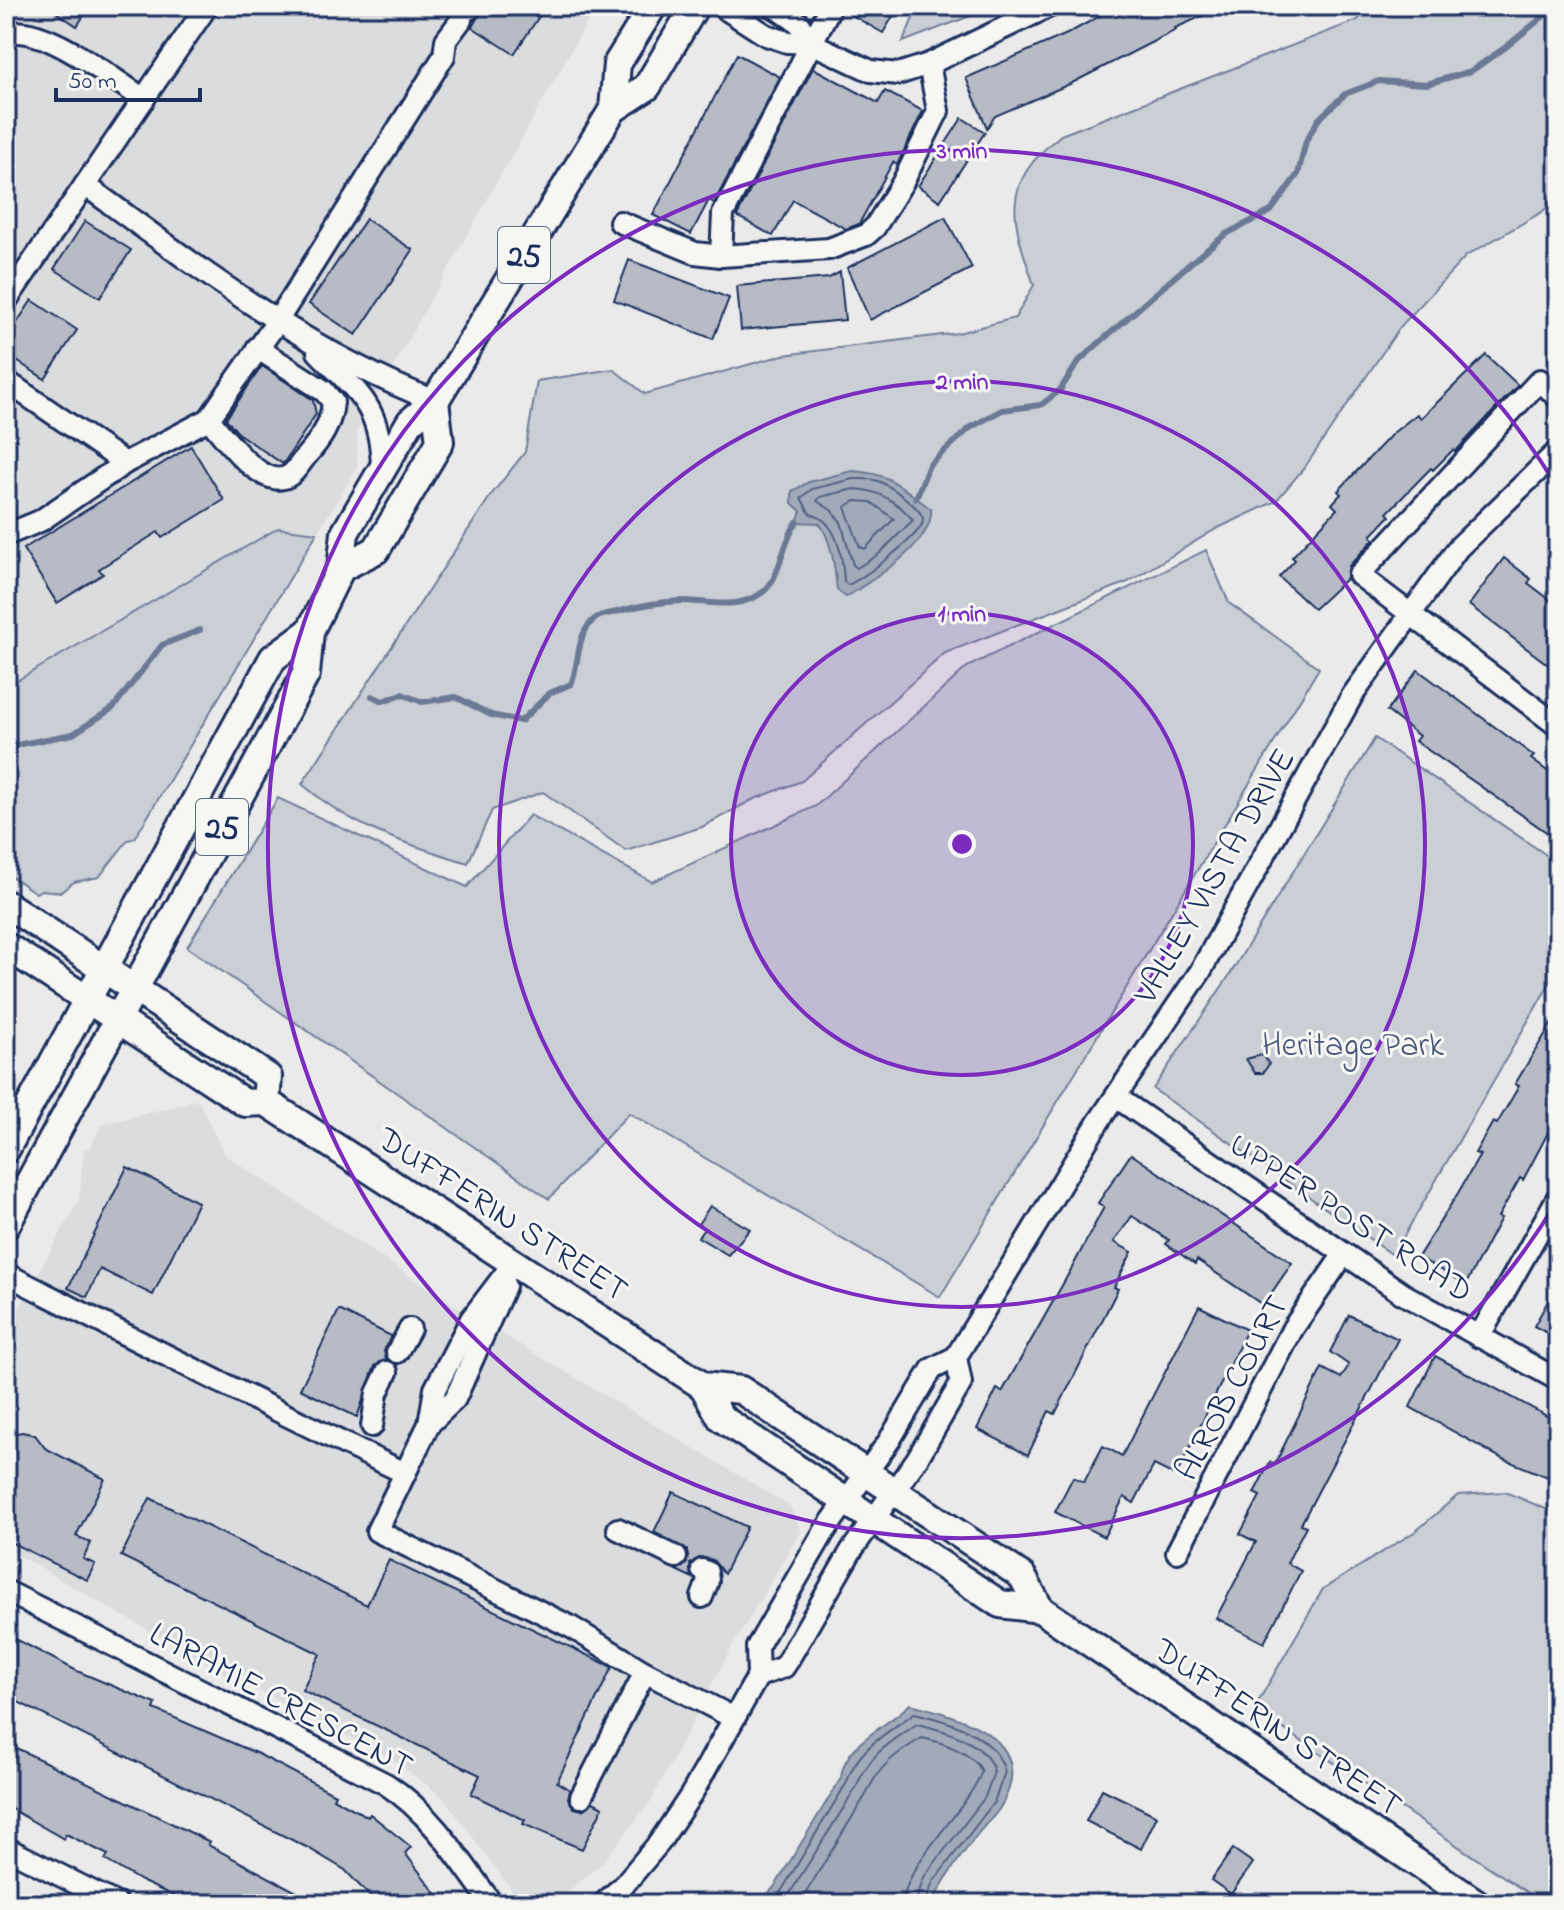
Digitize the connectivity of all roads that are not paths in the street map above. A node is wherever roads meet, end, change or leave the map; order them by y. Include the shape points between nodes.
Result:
1 (207, 6) edge
2 (653, 6) edge
3 (695, 6) edge
4 (721, 6) edge
5 (773, 6) edge
6 (831, 6) edge
7 (1050, 6) edge
8 (467, 11) edge
9 (6, 34) edge
10 (811, 43) junction
11 (929, 64) junction
12 (144, 99) junction
13 (613, 109) junction
14 (85, 185) junction
15 (620, 222) dead end
16 (721, 256) junction
17 (6, 301) edge
18 (276, 323) junction
19 (304, 337) junction
20 (257, 348) junction
21 (6, 381) edge
22 (1558, 398) edge
23 (435, 401) junction
24 (209, 419) junction
25 (1558, 451) edge
26 (125, 463) junction
27 (382, 469) junction
28 (6, 535) edge
29 (341, 568) junction
30 (1410, 614) junction
31 (310, 631) junction
32 (1558, 726) edge
33 (6, 904) edge
34 (6, 946) edge
35 (104, 968) junction
36 (133, 987) junction
37 (87, 999) junction
38 (116, 1018) junction
39 (1116, 1097) junction
40 (266, 1102) junction
41 (6, 1149) edge
42 (1558, 1197) edge
43 (6, 1225) edge
44 (1344, 1254) junction
45 (515, 1261) junction
46 (6, 1274) edge
47 (410, 1329) dead end
48 (1479, 1337) junction
49 (397, 1352) dead end
50 (956, 1357) junction
51 (387, 1372) dead end
52 (1558, 1380) edge
53 (703, 1386) junction
54 (372, 1426) dead end
55 (405, 1473) junction
56 (866, 1473) junction
57 (894, 1491) junction
58 (846, 1502) junction
59 (874, 1520) junction
60 (618, 1529) dead end
61 (1177, 1552) dead end
62 (676, 1557) dead end
63 (702, 1570) dead end
64 (6, 1591) edge
65 (702, 1597) dead end
66 (1040, 1609) junction
67 (645, 1672) junction
68 (758, 1676) junction
69 (734, 1718) junction
70 (581, 1797) dead end
71 (6, 1848) edge
72 (117, 1904) edge
73 (492, 1904) edge
74 (603, 1904) edge
75 (1478, 1904) edge

1 - 12 street
2 - 13 main road, 25 via 617,64
3 - 13 main road via 647,87
4 - 10 street via 766,35
5 - 10 street via 799,23
6 - 10 street
7 - 11 street
8 - 18 street
9 - 12 street via 19,29 40,35
10 - 11 street via 871,71 898,74
10 - 16 street via 723,214
11 - 16 street via 938,111 875,227 837,248
12 - 14 street
13 - 23 main road, 25
14 - 17 street
14 - 18 street
15 - 16 street via 695,253
18 - 19 street
18 - 20 street
19 - 23 street via 387,383
19 - 27 street via 371,410 382,436
20 - 24 street
20 - 24 street via 333,402 321,439 289,476 278,478 249,464
21 - 26 street
22 - 30 street via 1540,380 1359,575
23 - 27 main road, 25 via 410,422
23 - 29 main road via 440,442 376,550
24 - 26 street
25 - 30 street, VALLEY VISTA DRIVE via 1458,548
26 - 28 street via 40,521
27 - 29 main road, 25 via 345,533
29 - 31 main road, 25
30 - 32 street
30 - 39 street, VALLEY VISTA DRIVE via 1338,719 1200,972
31 - 35 main road, 25 via 273,658
31 - 36 main road, 25 via 306,674
33 - 35 main road
34 - 37 main road, DUFFERIN STREET
35 - 36 main road
35 - 37 main road, 25
36 - 38 main road, 25
36 - 40 main road via 268,1077
37 - 38 main road, DUFFERIN STREET
37 - 41 main road, 25
38 - 40 main road, DUFFERIN STREET via 245,1103
38 - 43 main road, 25
39 - 44 street, UPPER POST ROAD
39 - 50 street, VALLEY VISTA DRIVE
40 - 45 main road, DUFFERIN STREET
42 - 48 street
44 - 48 street, UPPER POST ROAD
44 - 61 street, ALROB COURT via 1293,1328
45 - 53 main road, DUFFERIN STREET
45 - 55 street via 455,1399 429,1424
46 - 55 street
47 - 49 street
48 - 52 street, UPPER POST ROAD
50 - 56 street, VALLEY VISTA DRIVE via 932,1369
50 - 57 street, VALLEY VISTA DRIVE via 961,1383
51 - 54 street via 377,1393
53 - 56 main road, DUFFERIN STREET via 741,1390
53 - 58 main road, DUFFERIN STREET via 721,1418
55 - 67 street via 377,1531 571,1627
56 - 57 main road, DUFFERIN STREET
56 - 58 street, VALLEY VISTA DRIVE
57 - 59 street, VALLEY VISTA DRIVE
57 - 66 main road, DUFFERIN STREET via 1022,1576
58 - 59 main road, DUFFERIN STREET
58 - 68 street, VALLEY VISTA DRIVE via 757,1647
59 - 66 main road, DUFFERIN STREET via 1000,1604
59 - 68 street, VALLEY VISTA DRIVE via 784,1667
60 - 62 street
63 - 65 street via 708,1581
64 - 73 street, LARAMIE CRESCENT via 386,1784 436,1828
66 - 75 main road, DUFFERIN STREET
67 - 69 street
67 - 70 street
68 - 69 street
69 - 74 street via 659,1843
71 - 72 street

